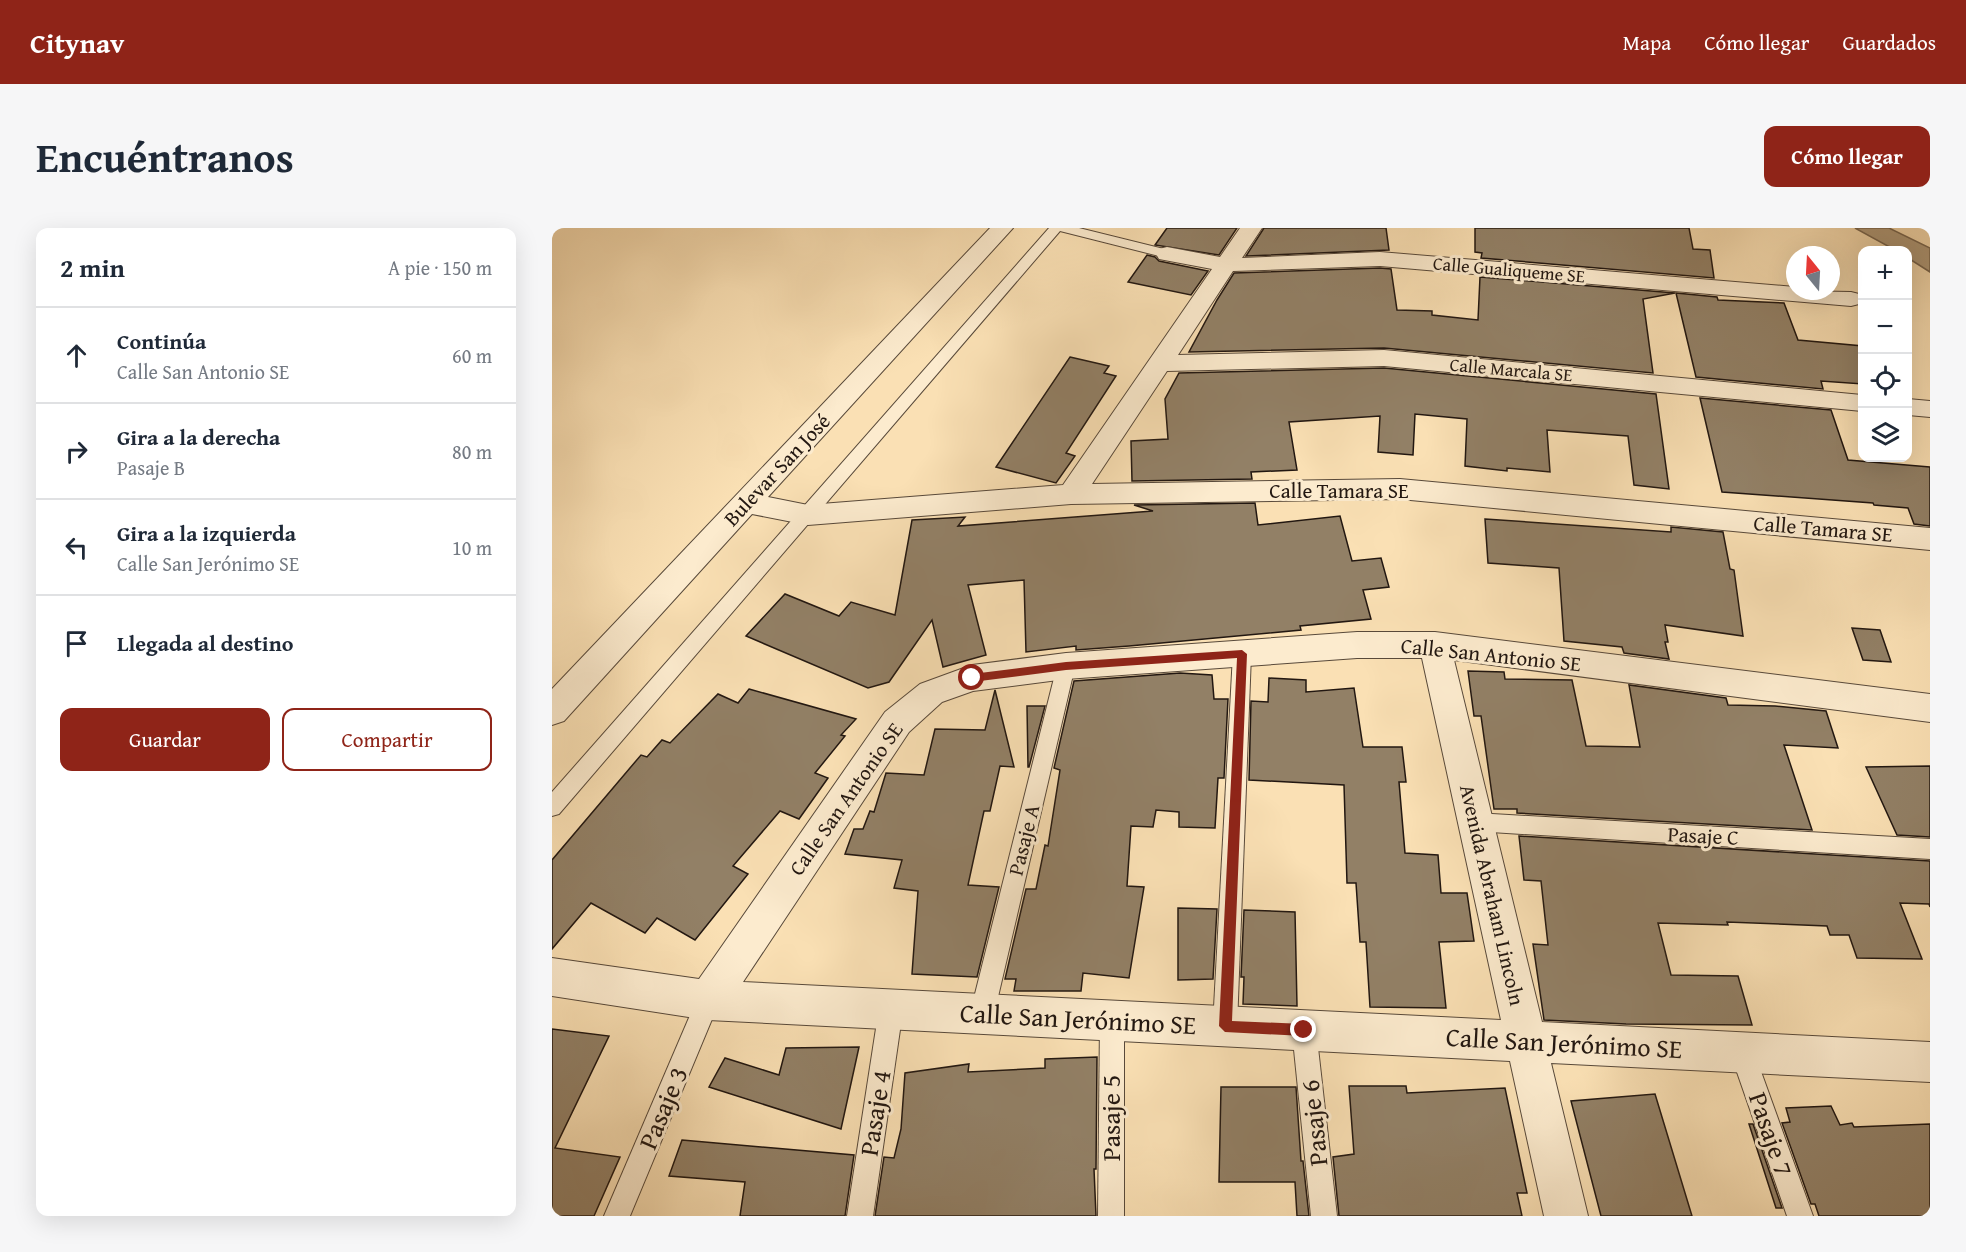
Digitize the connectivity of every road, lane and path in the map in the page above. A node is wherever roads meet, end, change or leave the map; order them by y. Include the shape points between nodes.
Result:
1 (1002, 228) edge
2 (1056, 228) edge
3 (1064, 228) edge
4 (1251, 228) edge
5 (1167, 254) joint
6 (1227, 265) junction
7 (1851, 299) dead end
8 (1158, 363) junction
9 (1858, 403) edge
10 (1912, 407) edge
11 (1930, 409) edge
12 (1071, 494) junction
13 (747, 503) junction
14 (808, 515) junction
15 (1930, 540) edge
16 (1435, 645) junction
17 (1242, 654) junction
18 (1066, 666) junction
19 (1930, 708) edge
20 (552, 711) edge
21 (552, 807) edge
22 (1476, 822) junction
23 (1930, 849) edge
24 (552, 977) edge
25 (708, 1000) junction
26 (891, 1009) junction
27 (982, 1014) junction
28 (1112, 1020) junction
29 (1225, 1026) junction
30 (1304, 1030) junction
31 (1526, 1042) junction
32 (1742, 1052) junction
33 (1930, 1062) edge
34 (617, 1216) edge
35 (860, 1216) edge
36 (1111, 1216) edge
37 (1324, 1216) edge
38 (1566, 1216) edge
39 (1800, 1216) edge

1 - 13 street, Bulevar San José
2 - 14 lane
3 - 5 lane
4 - 6 street
5 - 6 street, Calle Gualiqueme SE
6 - 7 street, Calle Gualiqueme SE via 1380,259
6 - 8 street
8 - 9 street, Calle Marcala SE via 1384,358
8 - 12 street
10 - 11 street
12 - 14 street, Calle Tamara SE
12 - 15 street, Calle Tamara SE via 1400,489
13 - 14 street, Calle Tamara SE
13 - 20 street, Bulevar San José
14 - 21 lane
16 - 17 street, Calle San Antonio SE via 1357,645
16 - 19 street, Calle San Antonio SE
16 - 22 street, Avenida Abraham Lincoln
17 - 18 street, Calle San Antonio SE
17 - 29 lane
18 - 25 street, Calle San Antonio SE via 972,678 930,693 897,722
18 - 27 lane, Pasaje A
22 - 23 lane, Pasaje C
22 - 31 street, Avenida Abraham Lincoln
24 - 25 street, Calle San Jerónimo SE
25 - 26 street, Calle San Jerónimo SE
25 - 34 lane, Pasaje 3
26 - 27 street, Calle San Jerónimo SE
26 - 35 lane, Pasaje 4
27 - 28 street, Calle San Jerónimo SE
28 - 29 street, Calle San Jerónimo SE
28 - 36 lane, Pasaje 5
29 - 30 street, Calle San Jerónimo SE
30 - 31 street, Calle San Jerónimo SE
30 - 37 lane, Pasaje 6
31 - 32 street, Calle San Jerónimo SE
31 - 38 street, Avenida Abraham Lincoln
32 - 33 street, Calle San Jerónimo SE
32 - 39 lane, Pasaje 7

